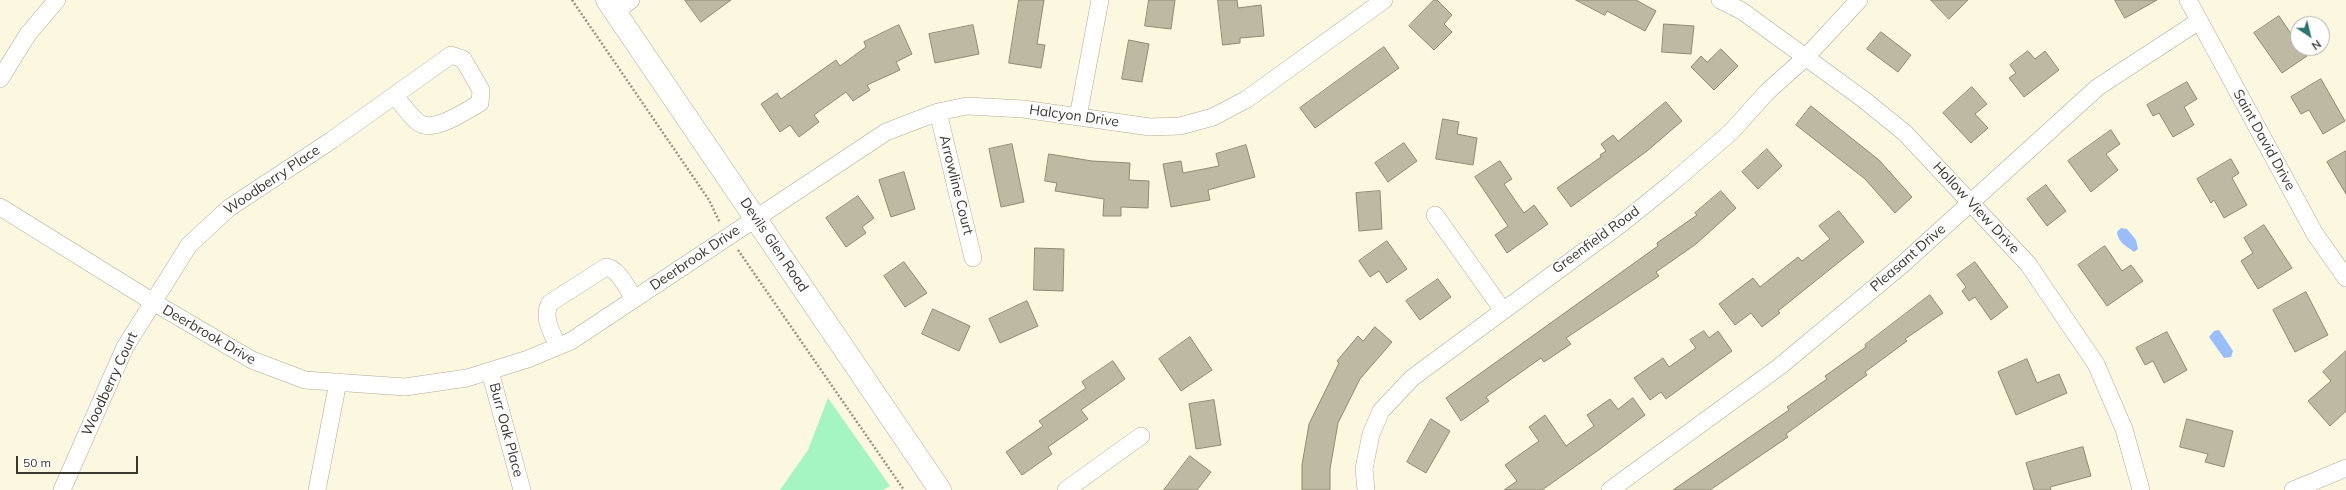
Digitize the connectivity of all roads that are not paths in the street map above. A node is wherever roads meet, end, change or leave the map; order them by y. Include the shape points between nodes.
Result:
1 (57, 0) edge
2 (1100, 0) edge
3 (1384, 0) edge
4 (1720, 0) edge
5 (1859, 0) edge
6 (2188, 0) edge
7 (618, 4) edge
8 (2199, 21) junction
9 (1806, 57) junction
10 (0, 79) edge
11 (395, 96) junction
12 (938, 112) junction
13 (1078, 117) junction
14 (1971, 202) junction
15 (0, 207) edge
16 (1435, 215) dead end
17 (756, 218) junction
18 (973, 258) dead end
19 (2346, 278) edge
20 (634, 299) junction
21 (153, 302) junction
22 (1502, 309) junction
23 (558, 346) junction
24 (490, 371) junction
25 (338, 382) junction
26 (1141, 436) dead end
27 (2346, 468) edge
28 (62, 490) edge
29 (317, 490) edge
30 (522, 490) edge
31 (940, 490) edge
32 (1066, 490) edge
33 (1366, 490) edge
34 (1610, 490) edge
35 (2141, 490) edge
36 (2293, 490) edge

1 - 10 street via 28,34
2 - 13 street
3 - 13 street, Halcyon Drive via 1247,99 1213,117 1180,126 1150,127
4 - 9 street, Hollow View Drive via 1742,10
5 - 9 street, Greenfield Road
6 - 8 street, Saint David Drive
7 - 17 main road, Devils Glen Road
8 - 14 street, Pleasant Drive via 2098,87
8 - 19 street, Saint David Drive via 2315,234
9 - 14 street, Hollow View Drive via 1905,133
9 - 22 street, Greenfield Road via 1767,92 1731,132 1673,182 1621,224
11 - 11 street, Woodberry Place via 451,55 463,59 481,90 480,103 438,126 427,128 418,123
11 - 21 street, Woodberry Place via 228,208 189,245
12 - 13 street, Halcyon Drive via 967,106 1023,109
12 - 17 street, Halcyon Drive via 886,132
12 - 18 street, Arrowline Court
14 - 34 street, Pleasant Drive via 1903,264 1779,367
14 - 35 street, Hollow View Drive via 2028,264 2096,364 2124,429
15 - 21 street, Deerbrook Drive
16 - 22 street
17 - 20 street, Deerbrook Drive
17 - 31 main road, Devils Glen Road
20 - 23 street, Deerbrook Drive
20 - 23 street, Deerbrook Drive via 616,272 606,267 550,303 547,317
21 - 25 street, Deerbrook Drive via 252,360 305,380
21 - 28 street, Woodberry Court via 125,347
22 - 33 street, Greenfield Road via 1412,378 1381,411 1371,434 1364,469
23 - 24 street, Deerbrook Drive
24 - 25 street, Deerbrook Drive via 467,378 405,387
24 - 30 street, Burr Oak Place
25 - 29 street
26 - 32 street
27 - 36 street

